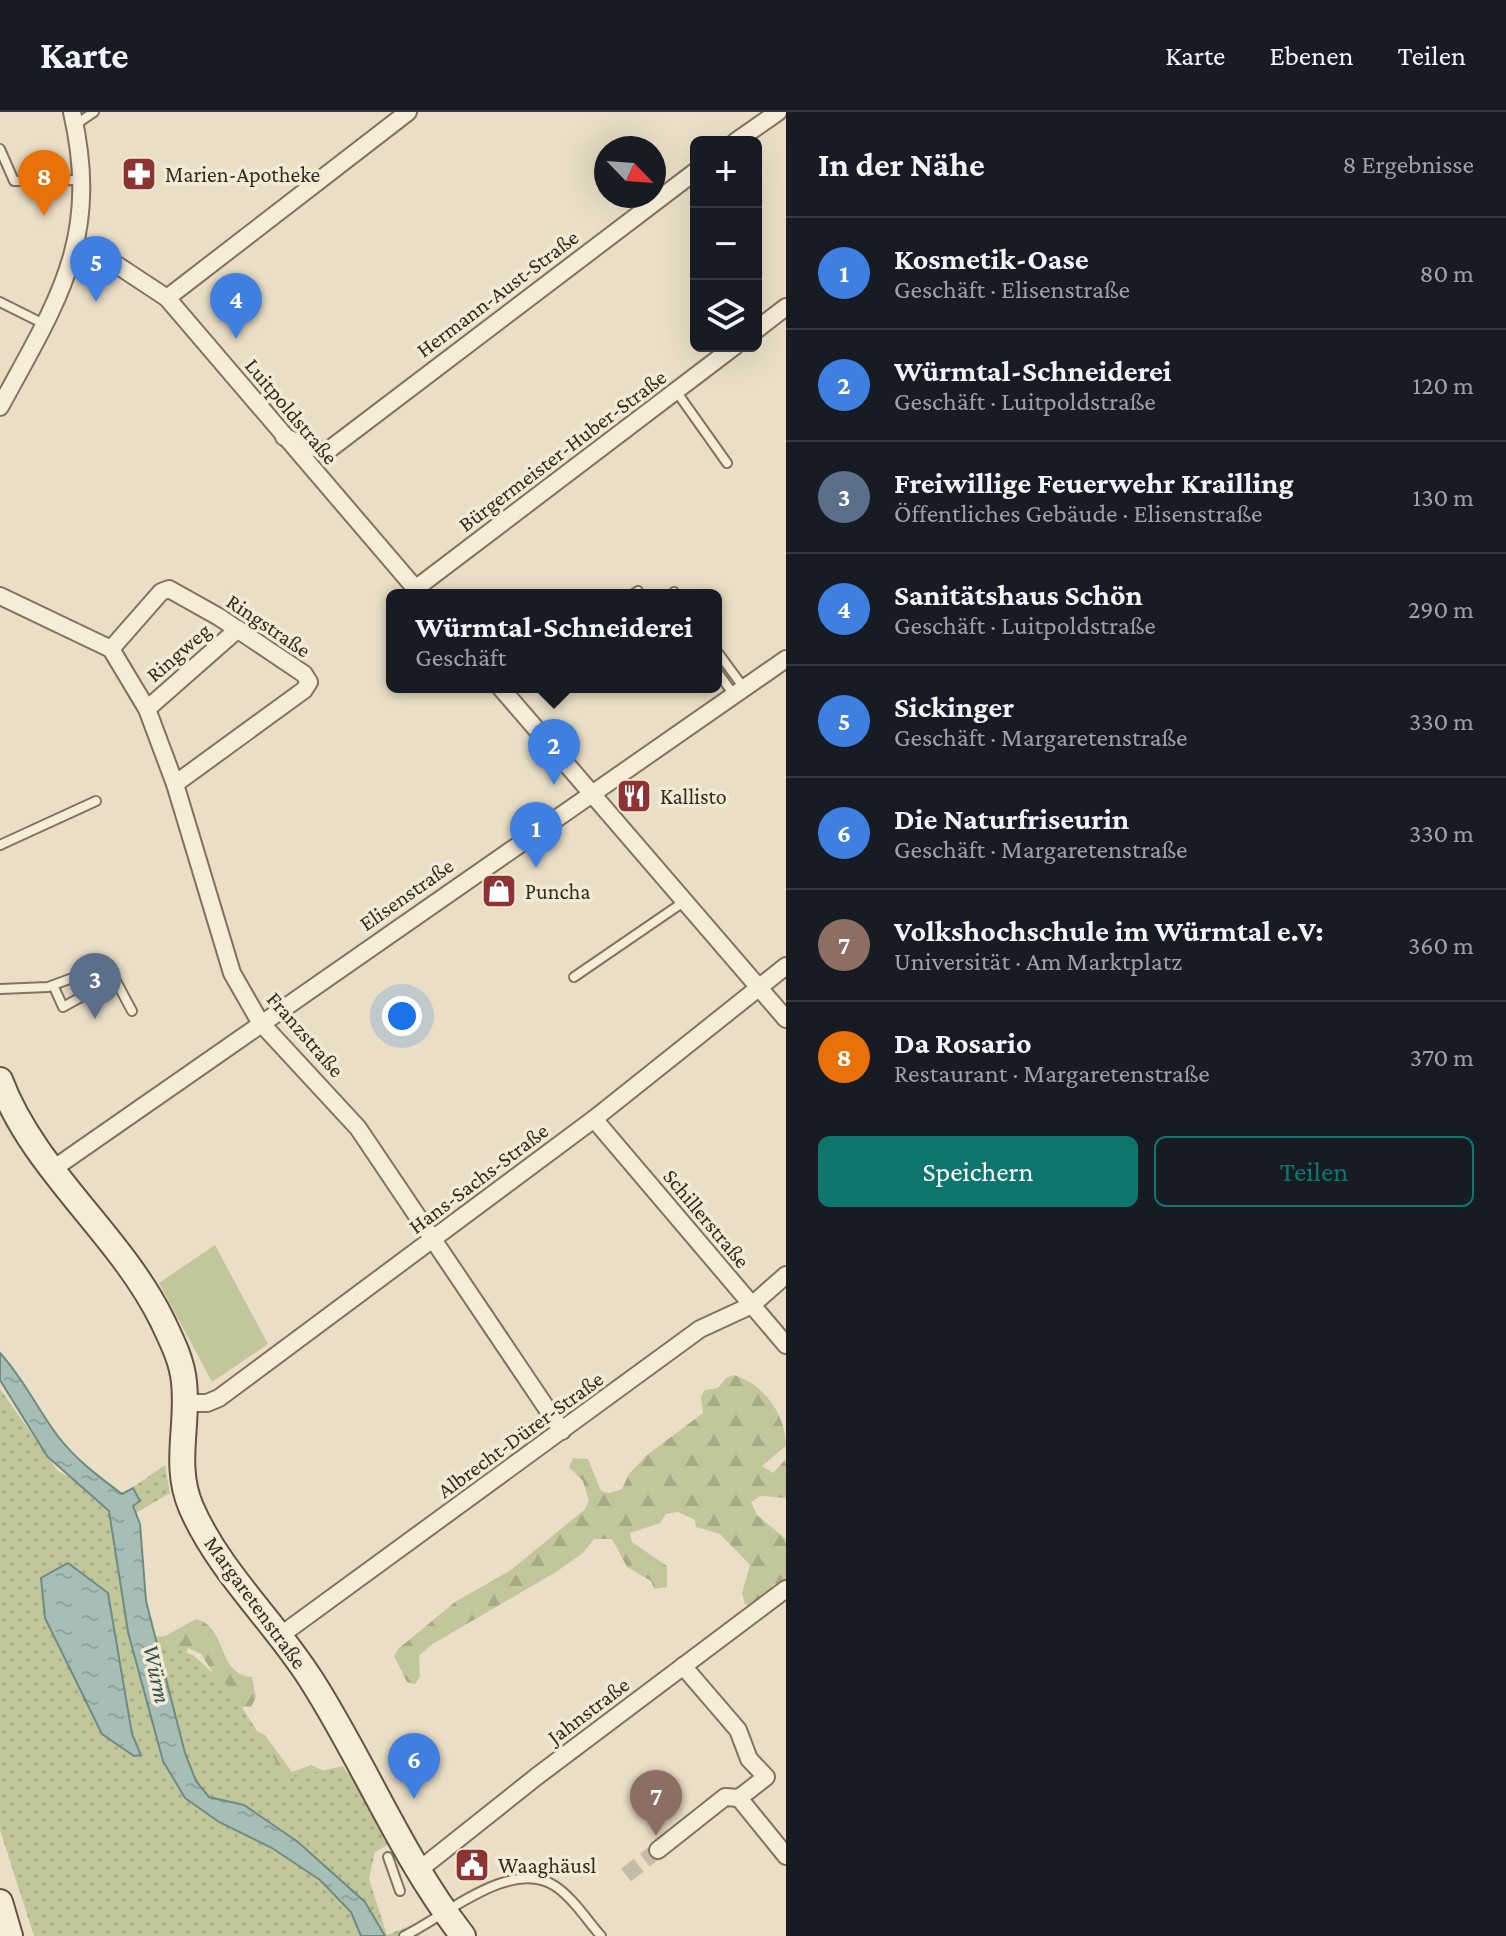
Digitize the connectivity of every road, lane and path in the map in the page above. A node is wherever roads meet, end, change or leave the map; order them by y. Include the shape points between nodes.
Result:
1 (94, 112) edge
2 (408, 112) edge
3 (778, 112) edge
4 (73, 118) edge
5 (744, 136) edge
6 (0, 149) edge
7 (690, 176) edge
8 (81, 180) junction
9 (77, 247) junction
10 (167, 298) junction
11 (0, 302) edge
12 (786, 307) edge
13 (44, 324) junction
14 (762, 325) edge
15 (727, 352) edge
16 (676, 391) junction
17 (0, 407) edge
18 (284, 437) junction
19 (326, 452) junction
20 (727, 463) dead end
21 (323, 482) junction
22 (415, 589) edge
23 (422, 589) edge
24 (0, 596) edge
25 (238, 629) junction
26 (111, 649) junction
27 (786, 659) edge
28 (722, 661) edge
29 (722, 676) edge
30 (739, 692) junction
31 (505, 693) edge
32 (147, 709) junction
33 (175, 784) junction
34 (592, 792) junction
35 (96, 801) dead end
36 (0, 845) edge
37 (686, 901) junction
38 (786, 966) edge
39 (574, 977) dead end
40 (53, 985) junction
41 (99, 987) junction
42 (0, 989) edge
43 (760, 989) junction
44 (132, 1011) dead end
45 (786, 1019) edge
46 (260, 1022) junction
47 (0, 1080) edge
48 (5, 1107) edge
49 (594, 1119) junction
50 (53, 1169) junction
51 (433, 1238) junction
52 (786, 1275) edge
53 (752, 1305) junction
54 (786, 1345) edge
55 (185, 1403) junction
56 (562, 1431) junction
57 (786, 1589) edge
58 (281, 1635) junction
59 (683, 1666) junction
60 (739, 1798) junction
61 (658, 1850) tunnel mouth
62 (786, 1856) edge
63 (388, 1857) dead end
64 (411, 1871) junction
65 (400, 1891) dead end
66 (0, 1902) edge
67 (446, 1914) junction
68 (10, 1936) edge
69 (404, 1936) edge
70 (463, 1936) edge
71 (601, 1936) edge

1 - 4 lane
2 - 10 street
3 - 5 street
4 - 8 street
6 - 8 lane via 14,181
7 - 19 street, Hermann-Aust-Straße
8 - 9 street
9 - 10 street, Luitpoldstraße via 117,265
9 - 13 street
10 - 18 street, Luitpoldstraße
11 - 13 lane
12 - 14 street
13 - 17 street
15 - 16 street, Bürgermeister-Huber-Straße
16 - 20 lane
16 - 23 street, Bürgermeister-Huber-Straße
18 - 19 street
18 - 21 street, Luitpoldstraße
19 - 21 street
21 - 22 street, Luitpoldstraße
24 - 26 street
25 - 26 street, Ringstraße via 169,589
25 - 32 street, Ringweg
25 - 33 street, Ringstraße via 309,682
26 - 32 street, Franzstraße
27 - 30 street, Elisenstraße
28 - 30 lane
29 - 30 lane
30 - 34 street, Elisenstraße
31 - 34 street
32 - 33 street, Franzstraße
33 - 46 street, Franzstraße via 232,973
34 - 37 street
34 - 46 street, Elisenstraße
35 - 36 lane
37 - 39 lane
37 - 43 street
38 - 43 street, Hans-Sachs-Straße
40 - 41 lane via 91,971
40 - 41 lane via 63,1007
40 - 42 lane
41 - 44 lane via 116,981
43 - 45 street
43 - 49 street, Hans-Sachs-Straße
46 - 50 street, Elisenstraße
46 - 51 street, Franzstraße via 358,1128
47 - 48 street, Margaretenstraße
48 - 50 street, Margaretenstraße
49 - 51 street, Hans-Sachs-Straße
49 - 53 street, Schillerstraße
50 - 55 street, Margaretenstraße via 147,1293 177,1352
51 - 55 street, Hans-Sachs-Straße via 219,1398
51 - 56 street, Franzstraße
52 - 53 street, Albrecht-Dürer-Straße
53 - 54 street, Schillerstraße
53 - 56 street, Albrecht-Dürer-Straße via 700,1329
55 - 58 street, Margaretenstraße via 180,1451 191,1507 212,1547
56 - 58 street, Albrecht-Dürer-Straße
57 - 59 street, Jahnstraße
58 - 64 street, Margaretenstraße via 313,1681
59 - 60 street via 738,1730 749,1759 766,1777
59 - 64 street, Jahnstraße
60 - 61 street via 725,1797
60 - 62 street
63 - 64 lane
64 - 65 lane
64 - 67 street, Margaretenstraße
66 - 68 street
67 - 69 lane
67 - 70 street, Margaretenstraße
67 - 71 lane via 480,1891 518,1877 538,1879 555,1886

